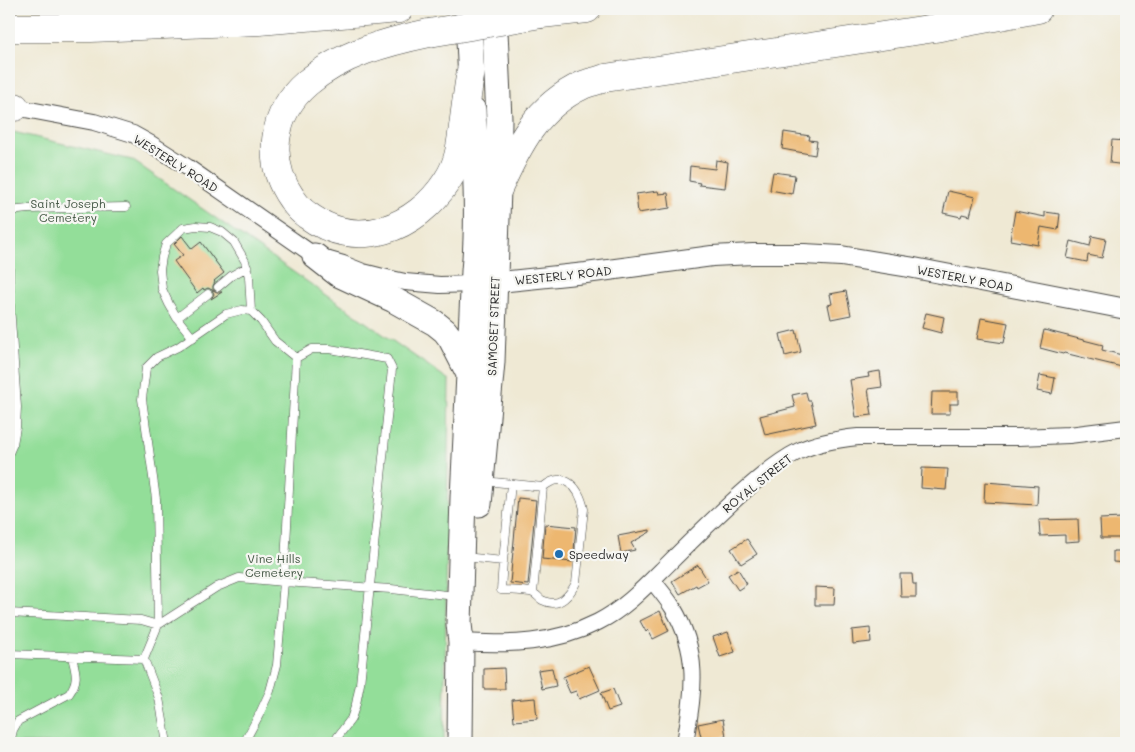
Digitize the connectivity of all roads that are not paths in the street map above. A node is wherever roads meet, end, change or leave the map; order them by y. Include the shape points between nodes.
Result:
1 (399, 9) edge
2 (468, 9) edge
3 (494, 9) edge
4 (587, 9) edge
5 (1038, 9) edge
6 (9, 28) edge
7 (471, 70) junction
8 (11, 107) edge
9 (498, 189) junction
10 (126, 208) dead end
11 (9, 211) edge
12 (9, 254) edge
13 (315, 256) junction
14 (247, 267) junction
15 (484, 283) junction
16 (218, 287) dead end
17 (208, 294) dead end
18 (9, 306) edge
19 (1126, 309) edge
20 (251, 311) junction
21 (176, 318) junction
22 (192, 338) junction
23 (296, 358) junction
24 (470, 377) junction
25 (1126, 428) edge
26 (9, 452) edge
27 (481, 481) junction
28 (511, 484) junction
29 (543, 487) junction
30 (508, 517) junction
31 (517, 518) dead end
32 (506, 535) junction
33 (515, 535) dead end
34 (504, 552) junction
35 (513, 553) dead end
36 (474, 558) junction
37 (506, 566) junction
38 (652, 580) junction
39 (284, 582) junction
40 (370, 588) junction
41 (533, 593) junction
42 (461, 596) junction
43 (9, 613) edge
44 (158, 625) junction
45 (461, 642) junction
46 (9, 654) edge
47 (72, 657) junction
48 (144, 659) junction
49 (10, 743) edge
50 (167, 743) edge
51 (244, 743) edge
52 (333, 743) edge
53 (460, 743) edge
54 (685, 743) edge

1 - 6 highway via 259,21
2 - 7 highway, SAMOSET STREET
3 - 9 main road, SAMOSET STREET via 499,119
4 - 7 highway, bridge via 429,33 381,45 335,64 295,95 277,132 277,163 288,193 306,214 321,224 352,233 372,234 387,230 420,212 448,180 460,153
5 - 9 highway via 935,28 605,78 584,85 569,92 543,113 518,147
7 - 15 main road, SAMOSET STREET via 476,246
8 - 13 street, WESTERLY ROAD via 94,122 132,134
9 - 15 main road, SAMOSET STREET
10 - 11 lane via 28,208
12 - 18 lane
13 - 15 street, WESTERLY ROAD via 405,282 440,285
13 - 24 main road via 338,274 435,323 451,340
14 - 16 lane
14 - 20 lane
14 - 21 lane via 234,242 222,232 210,227 183,228 166,244 160,270 162,289
15 - 19 street, WESTERLY ROAD via 712,256 804,254 841,256 909,267
15 - 24 main road, SAMOSET STREET
15 - 27 main road, SAMOSET STREET via 492,362
17 - 21 lane
18 - 26 lane via 17,407 13,444
20 - 22 lane via 226,314
20 - 23 lane via 275,341
21 - 22 lane
22 - 44 lane via 157,357 146,368 142,398 156,499
23 - 39 lane
23 - 40 lane via 312,349 330,349 387,359 392,369
24 - 42 main road, SAMOSET STREET
25 - 38 street, ROYAL STREET via 1049,436 858,437 812,446 786,459 759,479
27 - 28 lane
27 - 36 main road, SAMOSET STREET
28 - 29 lane
28 - 30 lane
29 - 41 lane via 532,572
29 - 41 lane via 560,479 569,483 577,490 584,508 576,583 571,593 560,602 548,603
30 - 31 lane
30 - 32 lane
32 - 33 lane
32 - 34 lane
34 - 35 lane
34 - 37 lane
36 - 37 lane
36 - 45 main road, SAMOSET STREET via 467,624
37 - 41 lane via 501,590
38 - 45 street, ROYAL STREET via 614,613 567,635 510,644
38 - 54 street via 678,617 690,652 692,703
39 - 40 lane
39 - 44 lane via 239,578 217,587
39 - 51 lane via 277,665 270,691
40 - 42 lane
40 - 52 lane via 356,704 351,718
42 - 45 main road, SAMOSET STREET
43 - 44 lane via 141,620
44 - 48 lane
45 - 53 main road, SAMOSET STREET
46 - 47 lane
47 - 48 lane
47 - 49 lane via 76,675 69,694 18,721
48 - 50 lane via 159,698

